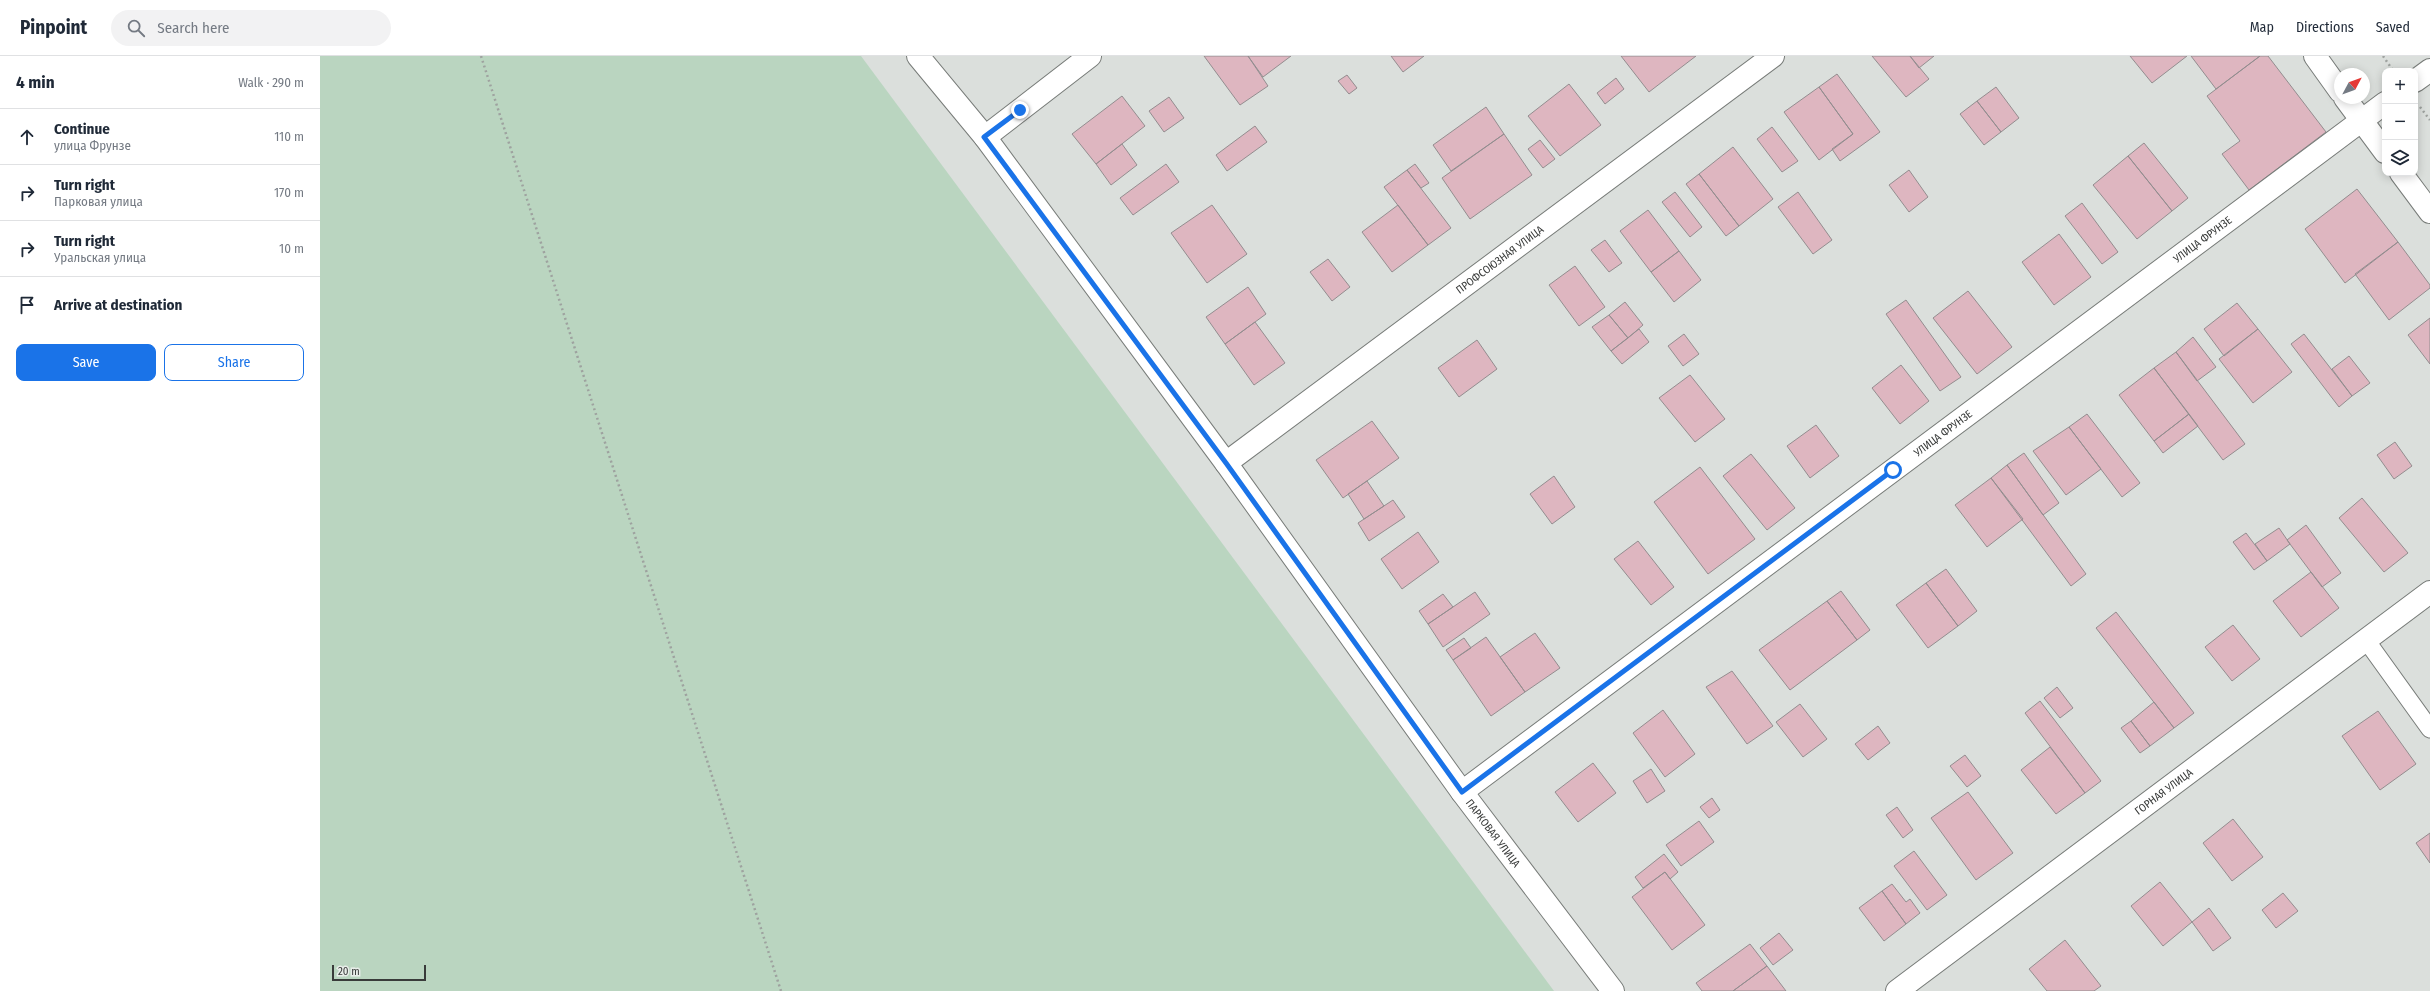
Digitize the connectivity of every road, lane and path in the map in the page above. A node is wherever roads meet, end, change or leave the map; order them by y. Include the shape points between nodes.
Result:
1 (481, 56) edge
2 (918, 56) edge
3 (1090, 56) edge
4 (1773, 56) edge
5 (2315, 56) edge
6 (2382, 56) edge
7 (2392, 68) edge
8 (2430, 70) edge
9 (2418, 79) edge
10 (2334, 83) edge
11 (2349, 104) edge
12 (2384, 104) edge
13 (2419, 105) dead end
14 (2430, 120) edge
15 (2361, 121) junction
16 (984, 137) junction
17 (2382, 148) edge
18 (2403, 176) edge
19 (2430, 212) edge
20 (1226, 463) junction
21 (2430, 592) edge
22 (2366, 640) junction
23 (2430, 729) edge
24 (1462, 792) junction
25 (781, 991) edge
26 (1613, 991) edge
27 (1898, 991) edge

1 - 25 path
2 - 16 street, ПАРКОВАЯ УЛИЦА
3 - 16 street
4 - 20 street, ПРОФСОЮЗНАЯ УЛИЦА
5 - 10 street
6 - 7 path
8 - 9 street
11 - 15 street
12 - 15 street, УЛИЦА ФРУНЗЕ
13 - 14 path
15 - 17 street
15 - 24 street, УЛИЦА ФРУНЗЕ
16 - 20 street, ПАРКОВАЯ УЛИЦА
18 - 19 street
20 - 24 street, ПАРКОВАЯ УЛИЦА
21 - 22 street, ГОРНАЯ УЛИЦА
22 - 23 lane
22 - 27 street, ГОРНАЯ УЛИЦА
24 - 26 street, ПАРКОВАЯ УЛИЦА

